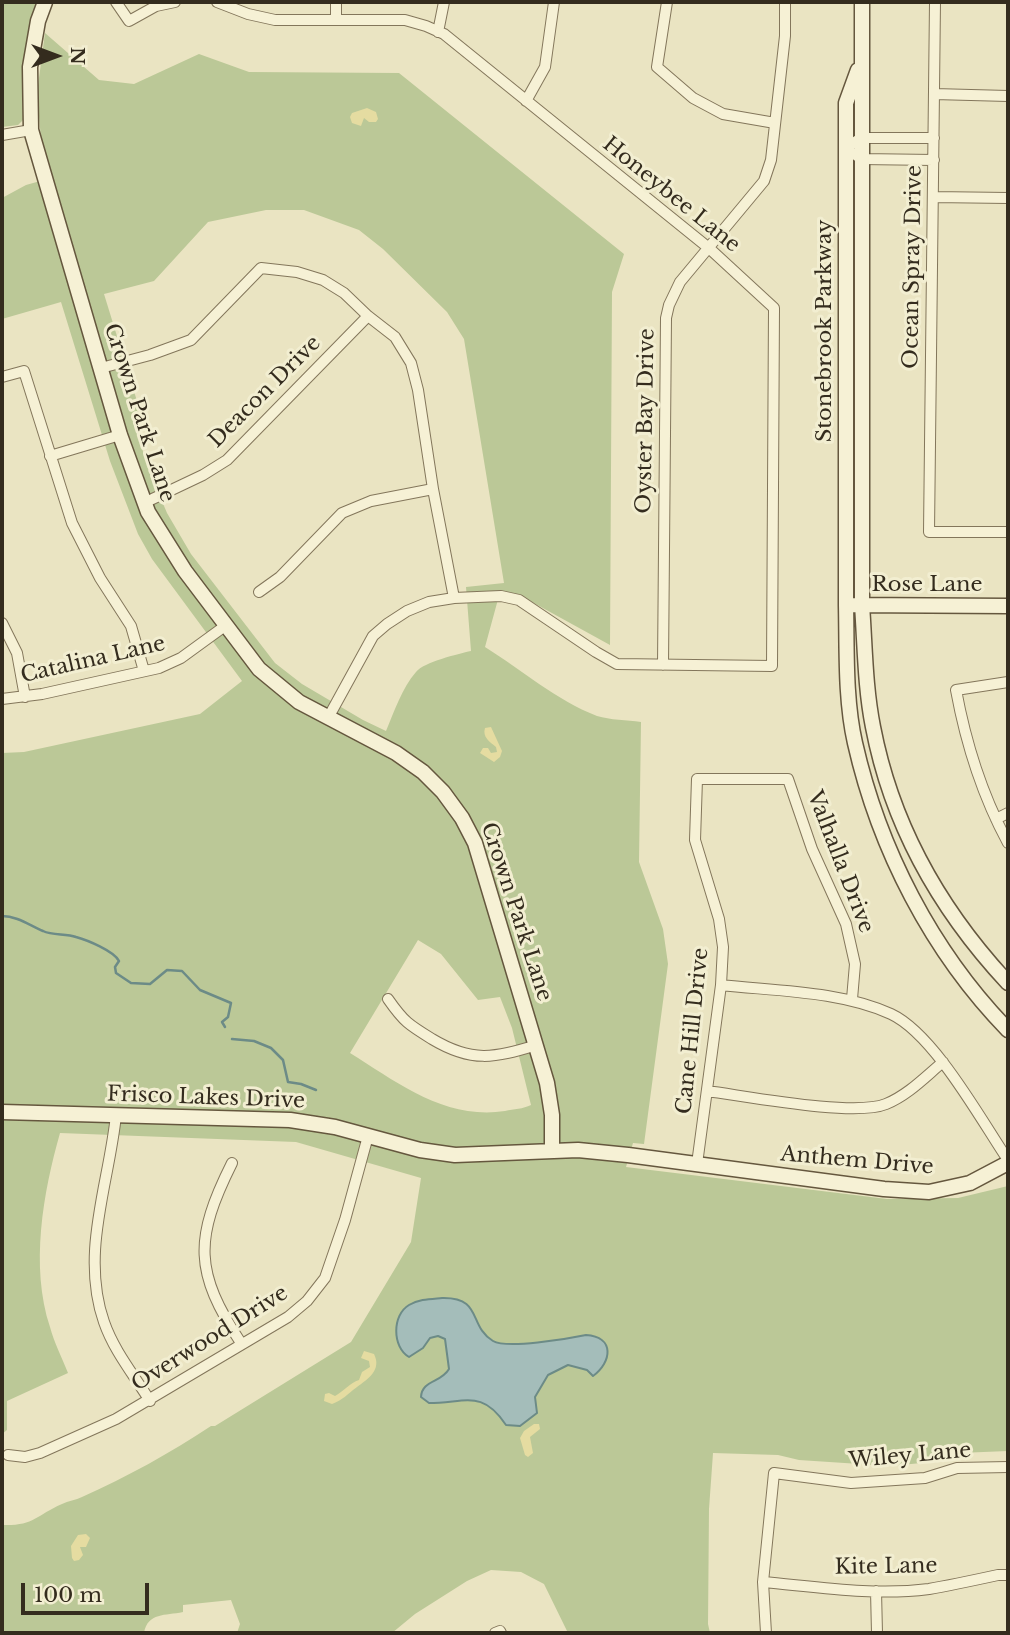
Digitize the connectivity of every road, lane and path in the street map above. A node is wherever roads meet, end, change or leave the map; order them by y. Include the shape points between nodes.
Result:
1 (45, 2) edge
2 (116, 2) edge
3 (175, 2) edge
4 (220, 2) edge
5 (336, 2) edge
6 (444, 2) edge
7 (554, 2) edge
8 (667, 2) edge
9 (786, 2) edge
10 (862, 2) edge
11 (935, 2) edge
12 (336, 18) junction
13 (438, 32) junction
14 (862, 58) junction
15 (934, 94) junction
16 (1008, 96) edge
17 (526, 101) junction
18 (775, 123) junction
19 (31, 130) junction
20 (2, 135) edge
21 (861, 138) junction
22 (934, 138) junction
23 (846, 148) junction
24 (861, 159) junction
25 (934, 160) junction
26 (933, 197) junction
27 (1008, 198) edge
28 (710, 249) junction
29 (368, 316) junction
30 (101, 368) junction
31 (2, 377) edge
32 (120, 435) junction
33 (50, 457) junction
34 (433, 489) junction
35 (144, 503) junction
36 (1008, 532) edge
37 (259, 592) dead end
38 (454, 597) junction
39 (845, 605) junction
40 (862, 605) junction
41 (1008, 606) edge
42 (2, 623) edge
43 (225, 626) junction
44 (663, 665) junction
45 (144, 671) junction
46 (1008, 682) edge
47 (25, 697) junction
48 (2, 699) edge
49 (328, 718) junction
50 (788, 779) joint
51 (1008, 813) edge
52 (996, 819) junction
53 (1008, 843) edge
54 (1008, 983) edge
55 (721, 985) junction
56 (388, 999) dead end
57 (852, 999) junction
58 (1008, 1030) edge
59 (537, 1045) junction
60 (943, 1062) junction
61 (707, 1091) junction
62 (2, 1112) edge
63 (117, 1115) junction
64 (368, 1136) junction
65 (552, 1151) junction
66 (1008, 1162) edge
67 (232, 1163) dead end
68 (697, 1164) junction
69 (241, 1343) junction
70 (150, 1401) junction
71 (8, 1455) dead end
72 (1008, 1467) edge
73 (1008, 1575) edge
74 (763, 1582) junction
75 (876, 1591) junction
76 (766, 1633) edge
77 (877, 1633) edge

1 - 19 street, Crown Park Lane via 30,66
2 - 3 street via 129,21 156,6
4 - 12 street, Honeybee Lane via 275,20
5 - 12 street
6 - 13 street
7 - 17 street via 545,67
8 - 18 street via 657,67 693,97 723,114
9 - 18 street, Oyster Bay Drive
10 - 14 street, Stonebrook Parkway
11 - 15 street, Ocean Spray Drive
12 - 13 street, Honeybee Lane via 405,20
13 - 17 street, Honeybee Lane
14 - 21 street, Stonebrook Parkway
14 - 23 street, Stonebrook Parkway via 846,103
15 - 16 street
15 - 22 street, Ocean Spray Drive
17 - 28 street, Honeybee Lane
18 - 28 street, Oyster Bay Drive via 764,181
19 - 20 street
19 - 30 street, Crown Park Lane
21 - 22 street
21 - 23 street
21 - 24 street, Stonebrook Parkway
22 - 25 street, Ocean Spray Drive
23 - 24 street
23 - 39 street, Stonebrook Parkway
24 - 25 street
24 - 40 street, Stonebrook Parkway
25 - 26 street, Ocean Spray Drive
26 - 27 street
26 - 36 street, Ocean Spray Drive via 929,532
28 - 44 street, Oyster Bay Drive via 680,282 666,318
28 - 44 street, Honeybee Lane via 774,308 772,666
29 - 30 street via 323,280 261,268 191,340
29 - 34 street via 395,337 411,363
29 - 35 street, Deacon Drive via 227,460
30 - 32 street, Crown Park Lane
31 - 33 street via 24,371
32 - 33 street
32 - 35 street, Crown Park Lane
33 - 45 street via 81,542 135,634
34 - 37 street via 371,500 342,513 280,577
34 - 38 street
35 - 43 street, Crown Park Lane via 166,544
38 - 44 street via 519,600 617,664
38 - 49 street via 407,611 373,636
39 - 40 street, Rose Lane
39 - 58 street, Stonebrook Parkway via 854,741 898,871 926,925
40 - 41 street, Rose Lane
40 - 54 street, Stonebrook Parkway via 873,728 894,807 944,904
42 - 47 street via 17,653
43 - 45 street, Catalina Lane via 181,658
43 - 49 street, Crown Park Lane via 279,688
45 - 47 street, Catalina Lane
46 - 52 street via 956,690 975,765
47 - 48 street, Catalina Lane
49 - 59 street, Crown Park Lane via 423,772 462,818 475,843
50 - 55 street, Cane Hill Drive via 697,779 695,841 719,919
50 - 57 street, Valhalla Drive via 812,849 846,924 855,964
51 - 52 street
52 - 53 street
55 - 57 street
55 - 61 street, Cane Hill Drive
56 - 59 street via 405,1023 453,1052 491,1056
57 - 60 street via 893,1015 925,1040
59 - 65 street, Crown Park Lane via 547,1083
60 - 61 street via 911,1090 884,1105 850,1109
60 - 66 street
61 - 68 street, Cane Hill Drive
62 - 63 street, Frisco Lakes Drive
63 - 64 street, Frisco Lakes Drive via 290,1120
63 - 70 street via 99,1208 95,1282 104,1322
64 - 65 street, Frisco Lakes Drive via 455,1155
64 - 69 street, Overwood Drive via 325,1278 288,1317
65 - 68 street, Frisco Lakes Drive
66 - 68 street, Anthem Drive via 970,1183 929,1192
67 - 69 street via 204,1238 205,1263 216,1304
69 - 70 street, Overwood Drive
70 - 71 street, Overwood Drive via 40,1452 25,1457
72 - 74 street, Wiley Lane via 957,1468 925,1478 851,1483 774,1473
73 - 75 street, Kite Lane via 928,1589
74 - 75 street, Kite Lane
74 - 76 street
75 - 77 street

